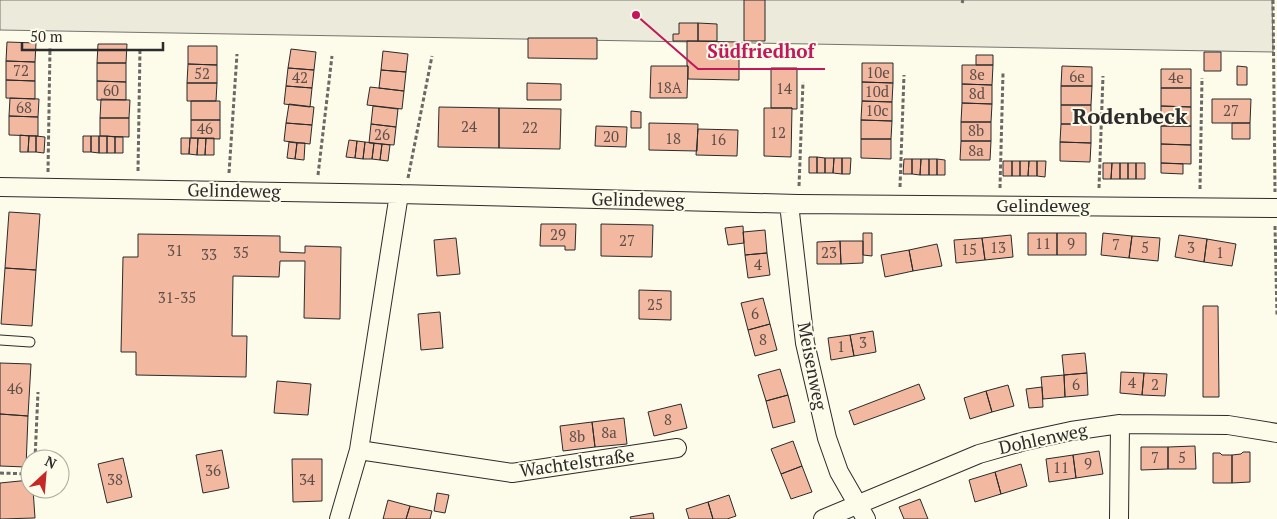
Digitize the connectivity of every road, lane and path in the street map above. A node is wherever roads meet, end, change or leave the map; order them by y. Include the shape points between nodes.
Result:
1 (1274, 0) edge
2 (50, 48) dead end
3 (140, 50) dead end
4 (237, 54) dead end
5 (332, 56) dead end
6 (432, 56) dead end
7 (1003, 73) dead end
8 (904, 75) dead end
9 (1103, 76) dead end
10 (1202, 78) dead end
11 (803, 82) dead end
12 (0, 187) edge
13 (48, 188) junction
14 (138, 189) junction
15 (228, 191) junction
16 (316, 192) junction
17 (402, 194) junction
18 (794, 204) junction
19 (900, 205) junction
20 (999, 206) junction
21 (1098, 206) junction
22 (1200, 207) junction
23 (1276, 208) edge
24 (1277, 316) edge
25 (0, 340) edge
26 (30, 342) dead end
27 (38, 392) dead end
28 (1120, 424) junction
29 (1277, 433) edge
30 (677, 448) dead end
31 (35, 449) edge
32 (359, 450) junction
33 (0, 474) edge
34 (20, 474) edge
35 (861, 512) edge
36 (339, 519) edge
37 (822, 519) edge
38 (1119, 519) edge

1 - 23 path
2 - 13 path
3 - 14 path
4 - 15 path
5 - 16 path
6 - 17 path
7 - 20 path
8 - 19 path
9 - 21 path
10 - 22 path
11 - 18 path
12 - 13 street, Gelindeweg
13 - 14 street, Gelindeweg
14 - 15 street, Gelindeweg
15 - 16 street, Gelindeweg
16 - 17 street, Gelindeweg
17 - 18 street, Gelindeweg
17 - 32 street
18 - 19 street, Gelindeweg
18 - 35 street, Meisenweg via 805,343 827,438 839,472
19 - 20 street, Gelindeweg
20 - 21 street, Gelindeweg
21 - 22 street, Gelindeweg
22 - 23 street, Gelindeweg
23 - 24 path
25 - 26 lane
27 - 31 path
28 - 29 street, Dohlenweg via 1228,425
28 - 35 street, Dohlenweg via 1052,435 979,454
28 - 38 street
30 - 32 street, Wachtelstraße via 512,473
32 - 36 street
33 - 34 path
35 - 37 street, Dohlenweg

